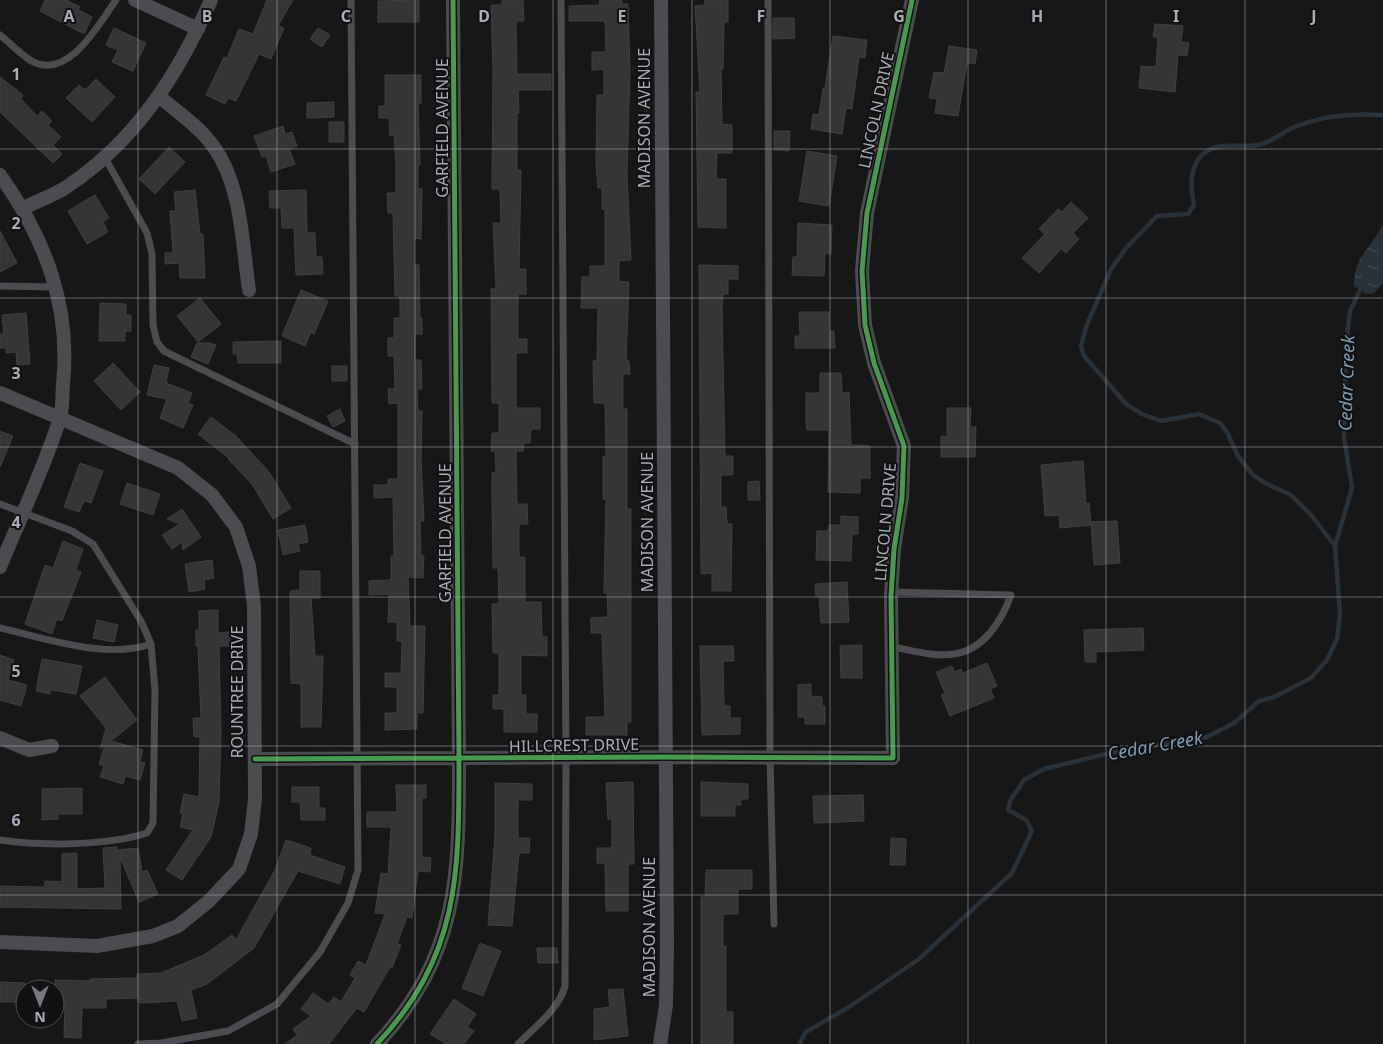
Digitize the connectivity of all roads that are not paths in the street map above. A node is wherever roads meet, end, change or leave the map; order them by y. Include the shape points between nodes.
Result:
1 (116, 0) edge
2 (135, 0) edge
3 (211, 0) edge
4 (351, 0) edge
5 (453, 0) edge
6 (561, 0) edge
7 (661, 0) edge
8 (768, 0) edge
9 (912, 0) edge
10 (198, 29) junction
11 (0, 35) edge
12 (160, 97) junction
13 (104, 156) junction
14 (0, 174) edge
15 (24, 208) junction
16 (0, 286) edge
17 (55, 287) junction
18 (249, 290) dead end
19 (0, 393) edge
20 (60, 416) junction
21 (355, 444) junction
22 (0, 504) edge
23 (23, 511) junction
24 (0, 567) edge
25 (891, 592) junction
26 (0, 628) edge
27 (151, 644) junction
28 (892, 646) junction
29 (0, 738) edge
30 (52, 746) dead end
31 (666, 756) junction
32 (770, 757) junction
33 (566, 758) junction
34 (893, 758) joint
35 (255, 759) junction
36 (357, 759) junction
37 (459, 759) junction
38 (0, 840) edge
39 (774, 924) dead end
40 (0, 942) edge
41 (138, 1044) edge
42 (377, 1044) edge
43 (518, 1044) edge
44 (660, 1044) edge

1 - 11 lane via 76,53 50,66 31,61
2 - 10 street
3 - 10 street
4 - 21 lane
5 - 37 street, GARFIELD AVENUE
6 - 33 lane
7 - 31 street, MADISON AVENUE
8 - 32 lane
9 - 25 street, LINCOLN DRIVE via 867,213 862,264 862,288 874,363 904,446
10 - 12 street
12 - 13 street via 129,135
12 - 18 street via 214,146 227,172 234,192
13 - 15 street via 64,188
13 - 21 lane via 147,233 152,254 153,325 157,342 164,352
14 - 15 street
15 - 17 street
16 - 17 lane
17 - 20 street via 66,362
19 - 20 street, ROUNTREE DRIVE
20 - 23 street
20 - 35 street, ROUNTREE DRIVE via 178,468 212,495 236,527 249,566 254,606
21 - 36 lane
22 - 23 lane
23 - 24 street
23 - 27 lane via 93,544 141,621
25 - 28 street, LINCOLN DRIVE
25 - 28 lane via 1011,595 1004,614 982,642 955,654 930,654
26 - 27 lane via 54,642 118,650 134,650
27 - 38 lane via 155,690 153,823 147,833 97,843
28 - 34 street, LINCOLN DRIVE
29 - 30 street via 29,750
31 - 32 street, HILLCREST DRIVE
31 - 33 street, HILLCREST DRIVE
31 - 44 street, MADISON AVENUE via 667,996
32 - 34 street, HILLCREST DRIVE
32 - 39 lane
33 - 37 street, HILLCREST DRIVE
33 - 43 lane via 565,986 563,996 552,1010
35 - 36 street, HILLCREST DRIVE
35 - 40 street, ROUNTREE DRIVE via 256,799 251,834 239,869 178,926 153,936 97,946
36 - 37 street, HILLCREST DRIVE
36 - 41 lane via 358,870 348,903 320,952 277,1004 228,1031
37 - 42 street, GARFIELD AVENUE via 456,884 447,928 426,976 399,1021

